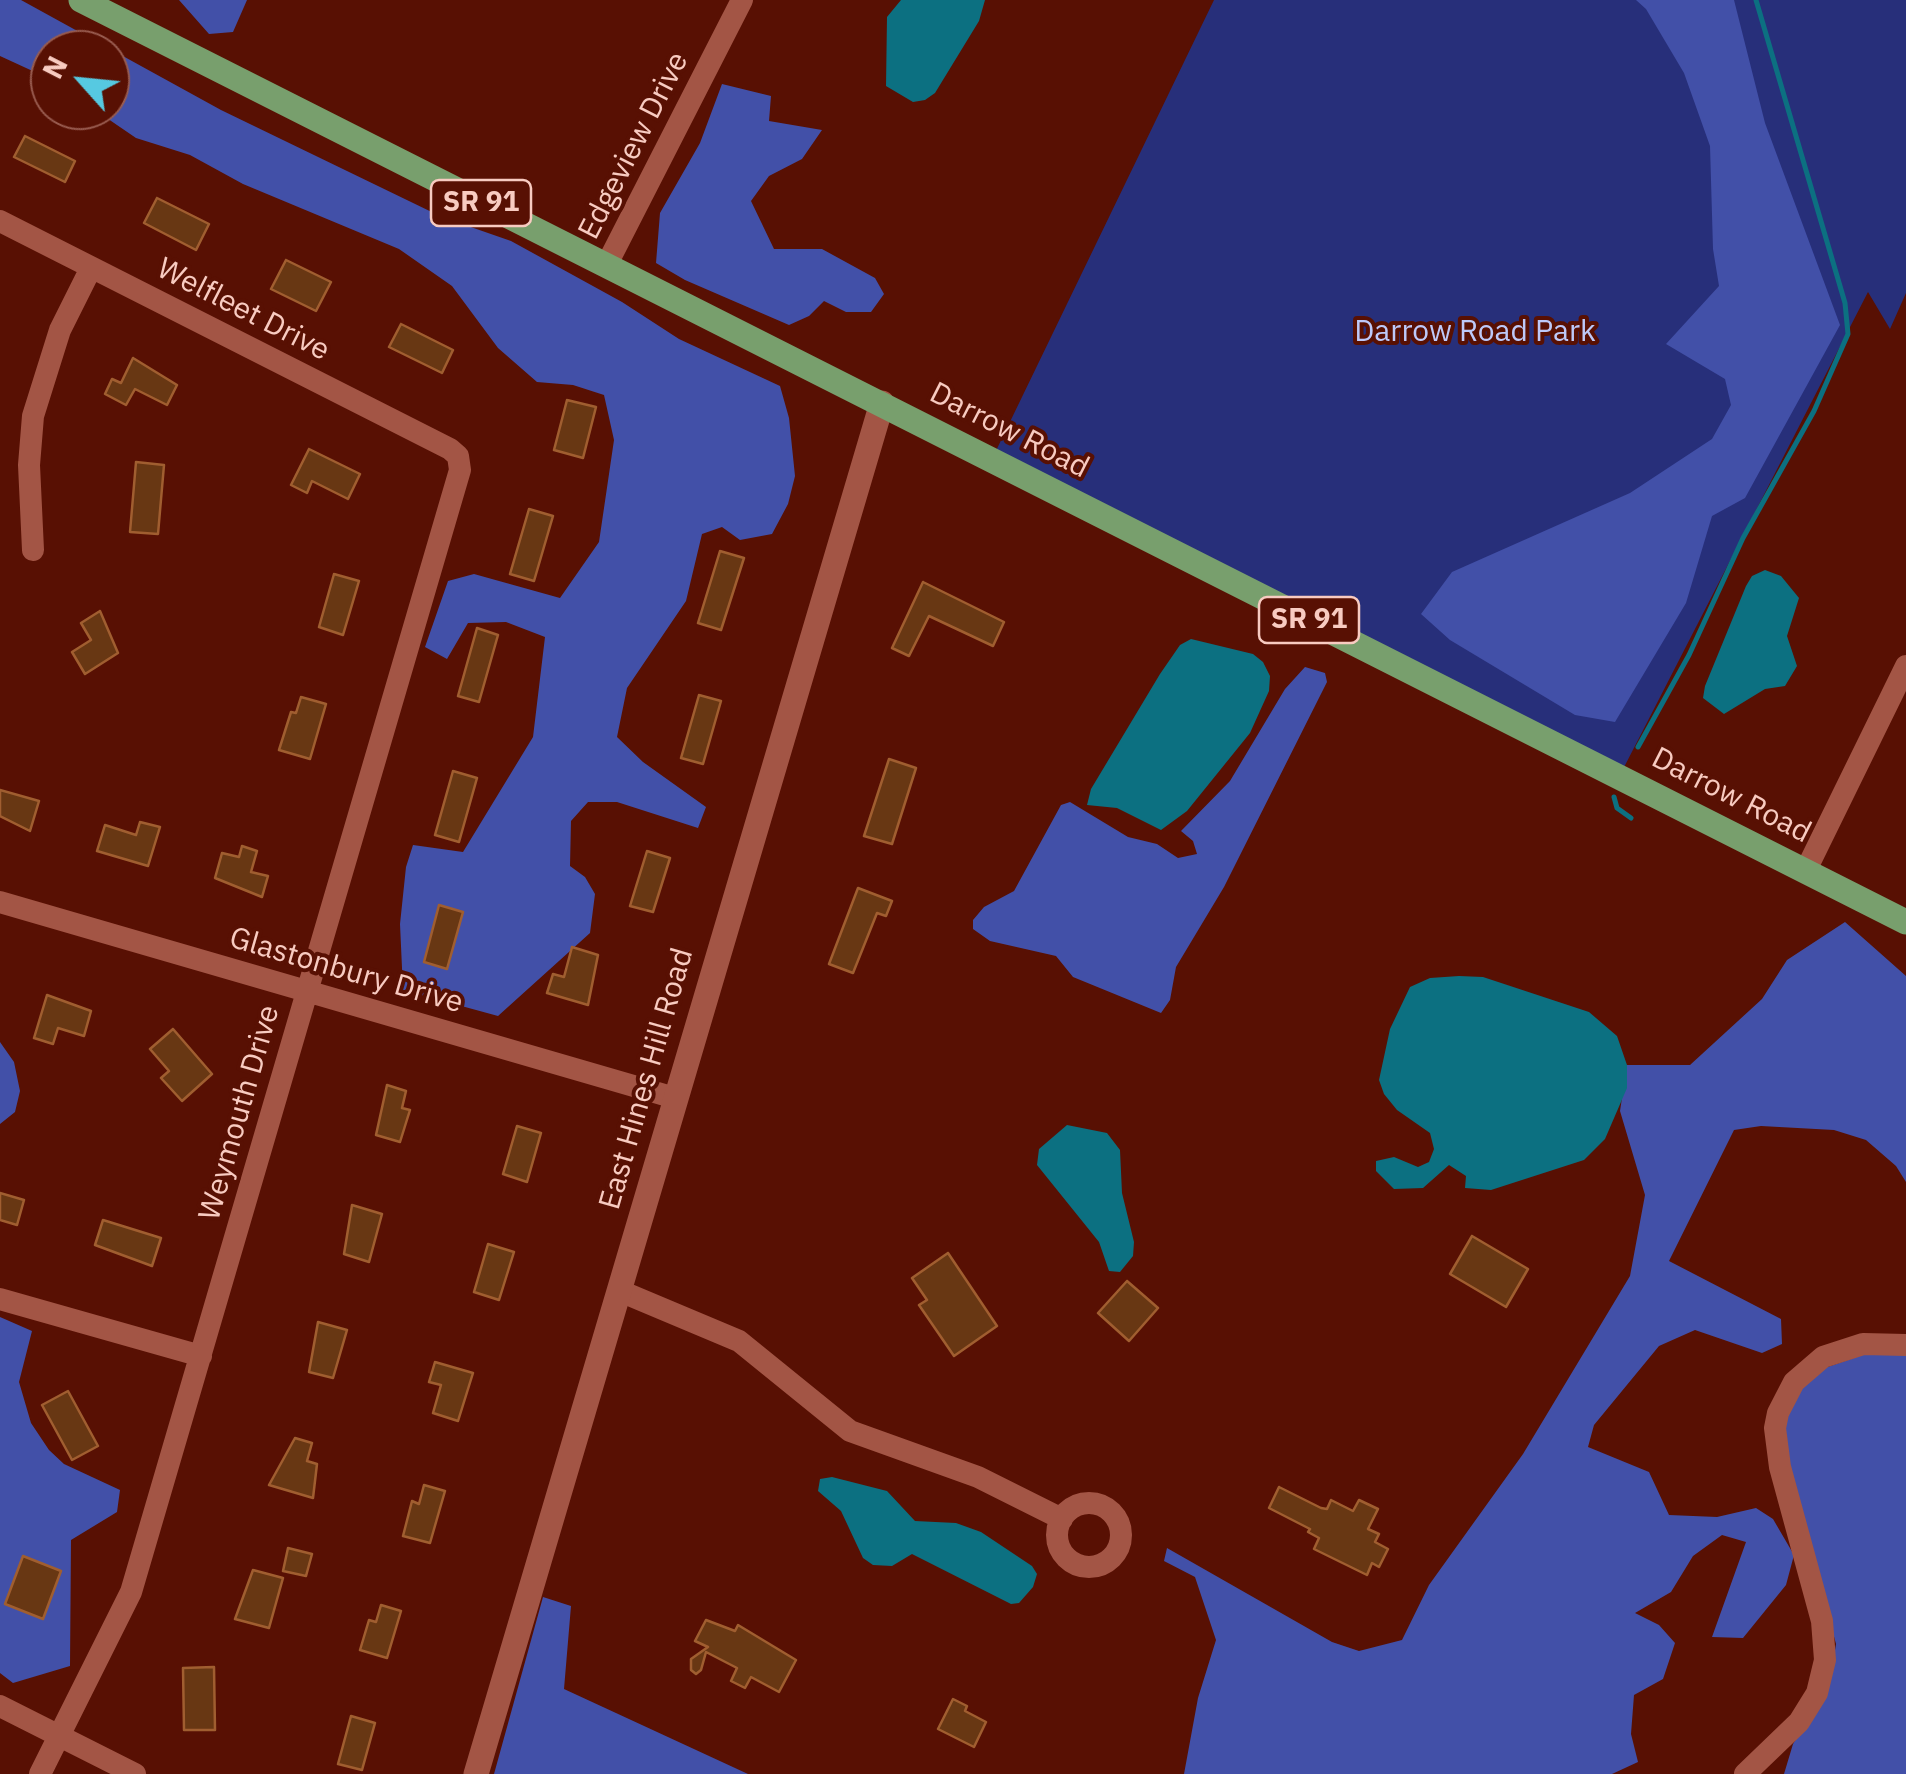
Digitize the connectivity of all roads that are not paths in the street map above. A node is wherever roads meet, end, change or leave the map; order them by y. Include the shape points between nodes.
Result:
1 (81, 0) edge
2 (742, 0) edge
3 (0, 221) edge
4 (606, 266) junction
5 (91, 268) junction
6 (882, 403) junction
7 (458, 456) joint
8 (32, 550) dead end
9 (1906, 666) edge
10 (1806, 870) junction
11 (0, 902) edge
12 (1906, 922) edge
13 (306, 992) junction
14 (675, 1098) junction
15 (620, 1291) junction
16 (0, 1299) edge
17 (1906, 1345) edge
18 (201, 1356) junction
19 (1062, 1519) dead end
20 (0, 1706) edge
21 (61, 1735) junction
22 (40, 1774) edge
23 (135, 1774) edge
24 (476, 1774) edge
25 (1746, 1774) edge

1 - 4 main road, Darrow Road / SR 91
2 - 4 street, Edgeview Drive
3 - 5 street, Welfleet Drive
4 - 6 main road, Darrow Road / SR 91
5 - 7 street, Welfleet Drive
5 - 8 street via 60,330 32,416
6 - 10 main road, Darrow Road / SR 91
6 - 14 street, East Hines Hill Road
7 - 13 street, Weymouth Drive via 460,470
9 - 10 street
10 - 12 main road, Darrow Road / SR 91
11 - 13 street, Glastonbury Drive
13 - 14 street, Glastonbury Drive
13 - 18 street, Weymouth Drive
14 - 15 street, East Hines Hill Road
15 - 19 street via 739,1341 850,1430 978,1477
15 - 24 street, East Hines Hill Road
16 - 18 street
17 - 25 street via 1863,1344 1823,1357 1794,1382 1778,1413 1780,1467 1822,1620 1826,1660 1799,1722
18 - 21 street, Weymouth Drive via 131,1592
20 - 21 street
21 - 22 street, Weymouth Drive
21 - 23 street

